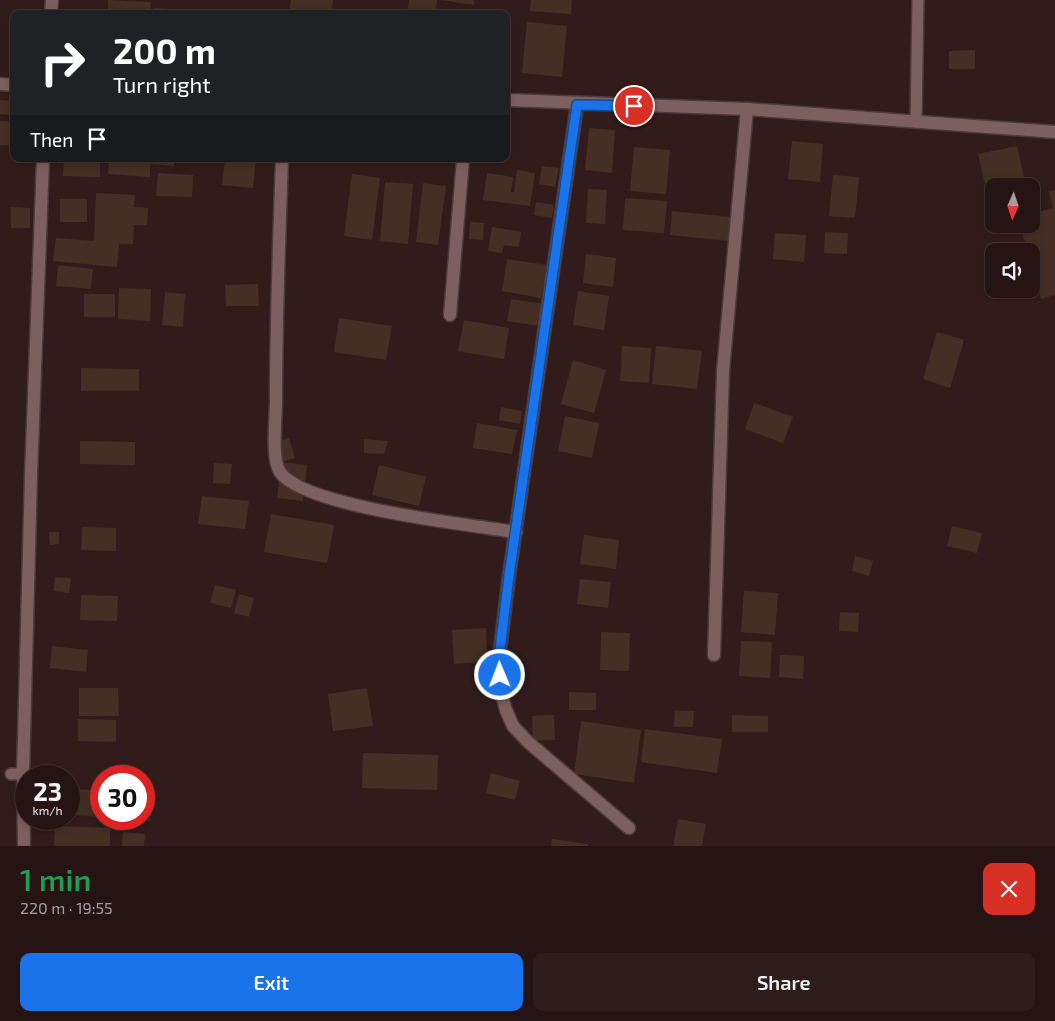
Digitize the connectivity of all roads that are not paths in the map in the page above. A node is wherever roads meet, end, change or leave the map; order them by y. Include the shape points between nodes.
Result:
1 (918, 0) edge
2 (510, 100) edge
3 (577, 105) junction
4 (747, 109) junction
5 (916, 122) junction
6 (1055, 132) edge
7 (44, 162) edge
8 (282, 162) edge
9 (463, 162) edge
10 (450, 315) dead end
11 (516, 532) junction
12 (714, 655) dead end
13 (629, 828) dead end
14 (24, 846) edge

1 - 5 lane
2 - 3 street
3 - 4 street
3 - 11 street
4 - 5 street
4 - 12 street via 723,372
5 - 6 street
7 - 14 street via 17,774
8 - 11 street via 276,338 275,449 279,472 306,490 341,502 389,513
9 - 10 street
11 - 13 street via 499,658 506,710 513,726 528,742

